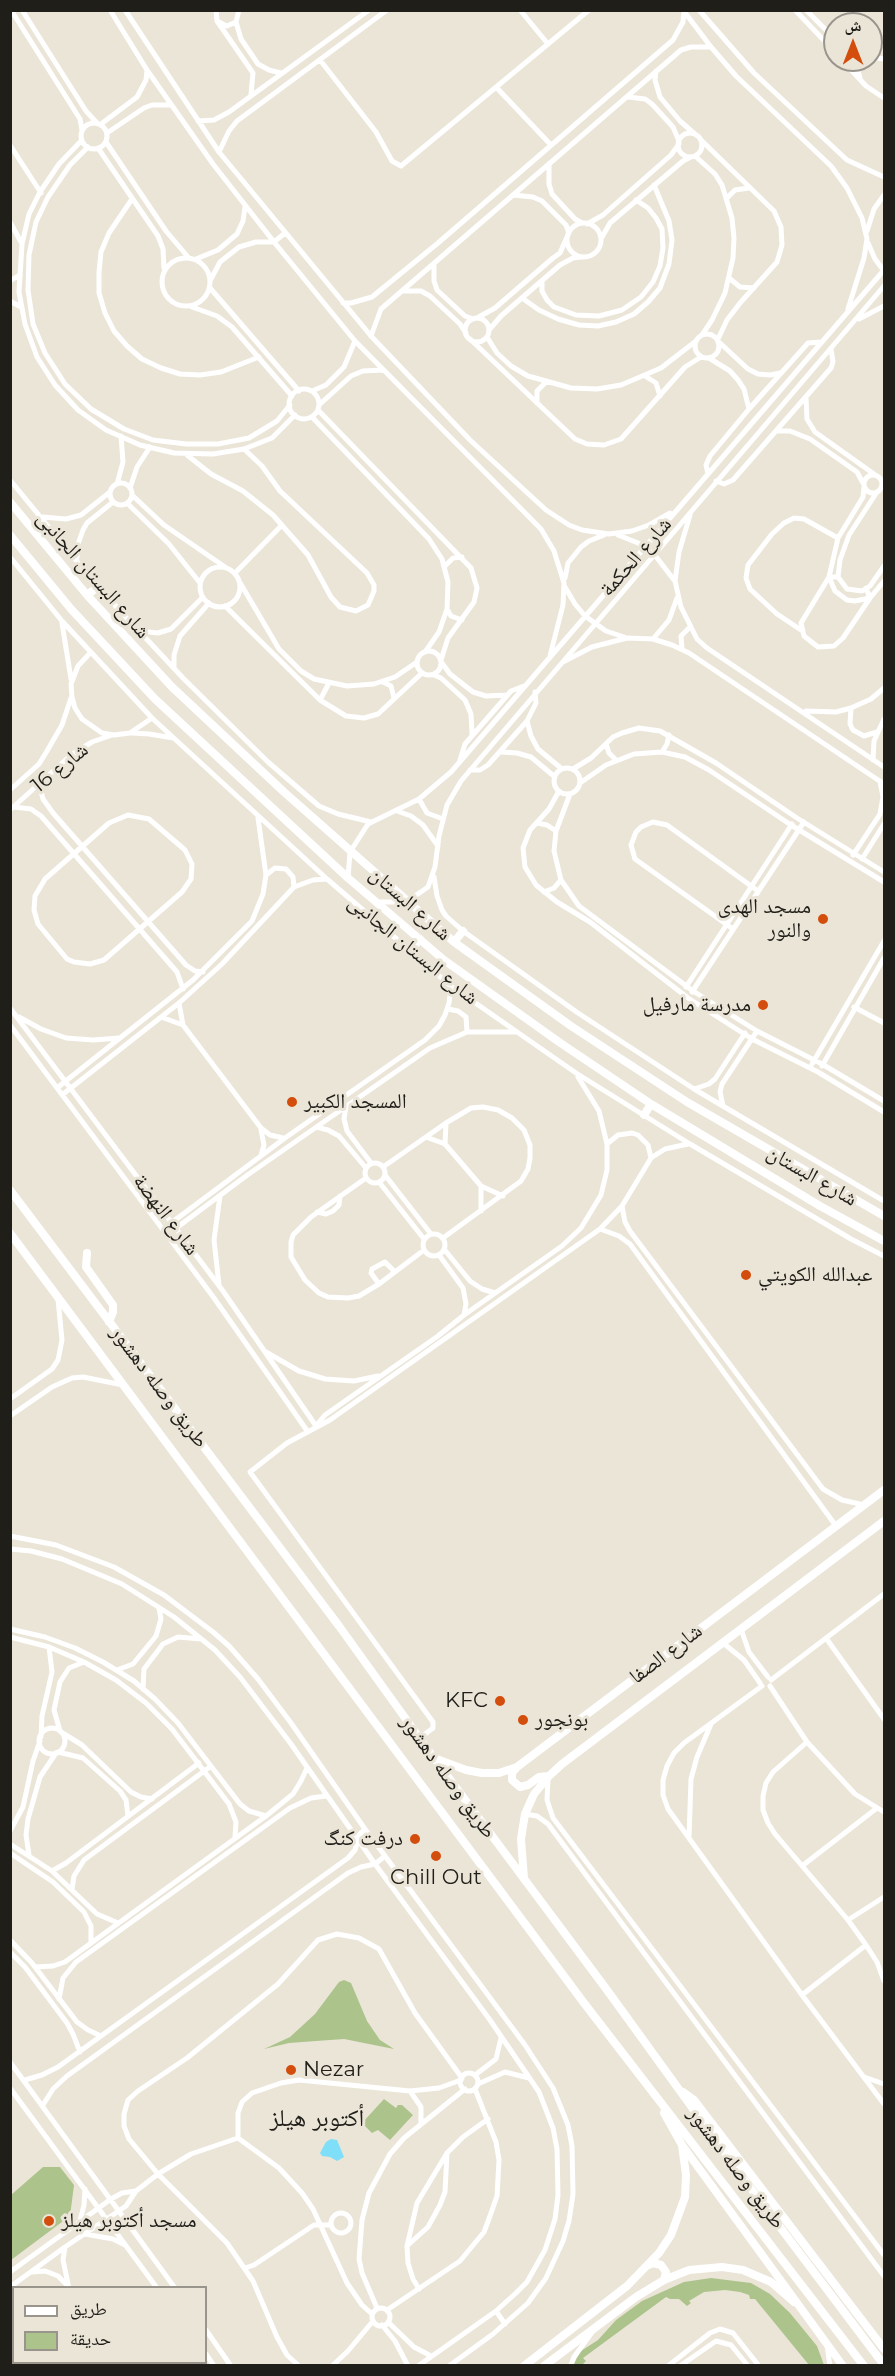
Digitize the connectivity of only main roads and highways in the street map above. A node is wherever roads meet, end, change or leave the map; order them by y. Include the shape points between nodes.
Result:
1 (10, 1190) edge
2 (10, 1233) edge
3 (87, 1253) dead end
4 (109, 1322) junction
5 (675, 2087) junction
6 (655, 2097) junction
7 (885, 2349) edge
8 (885, 2365) edge
9 (843, 2366) edge
10 (864, 2366) edge

1 - 4 main road, طريق وصله دهشور
2 - 6 main road, طريق وصله دهشور
3 - 4 main road via 86,1267 113,1305
4 - 5 main road, طريق وصله دهشور via 332,1617
5 - 7 main road via 694,2100
5 - 8 main road, طريق وصله دهشور
6 - 9 main road via 682,2145
6 - 10 main road, طريق وصله دهشور

